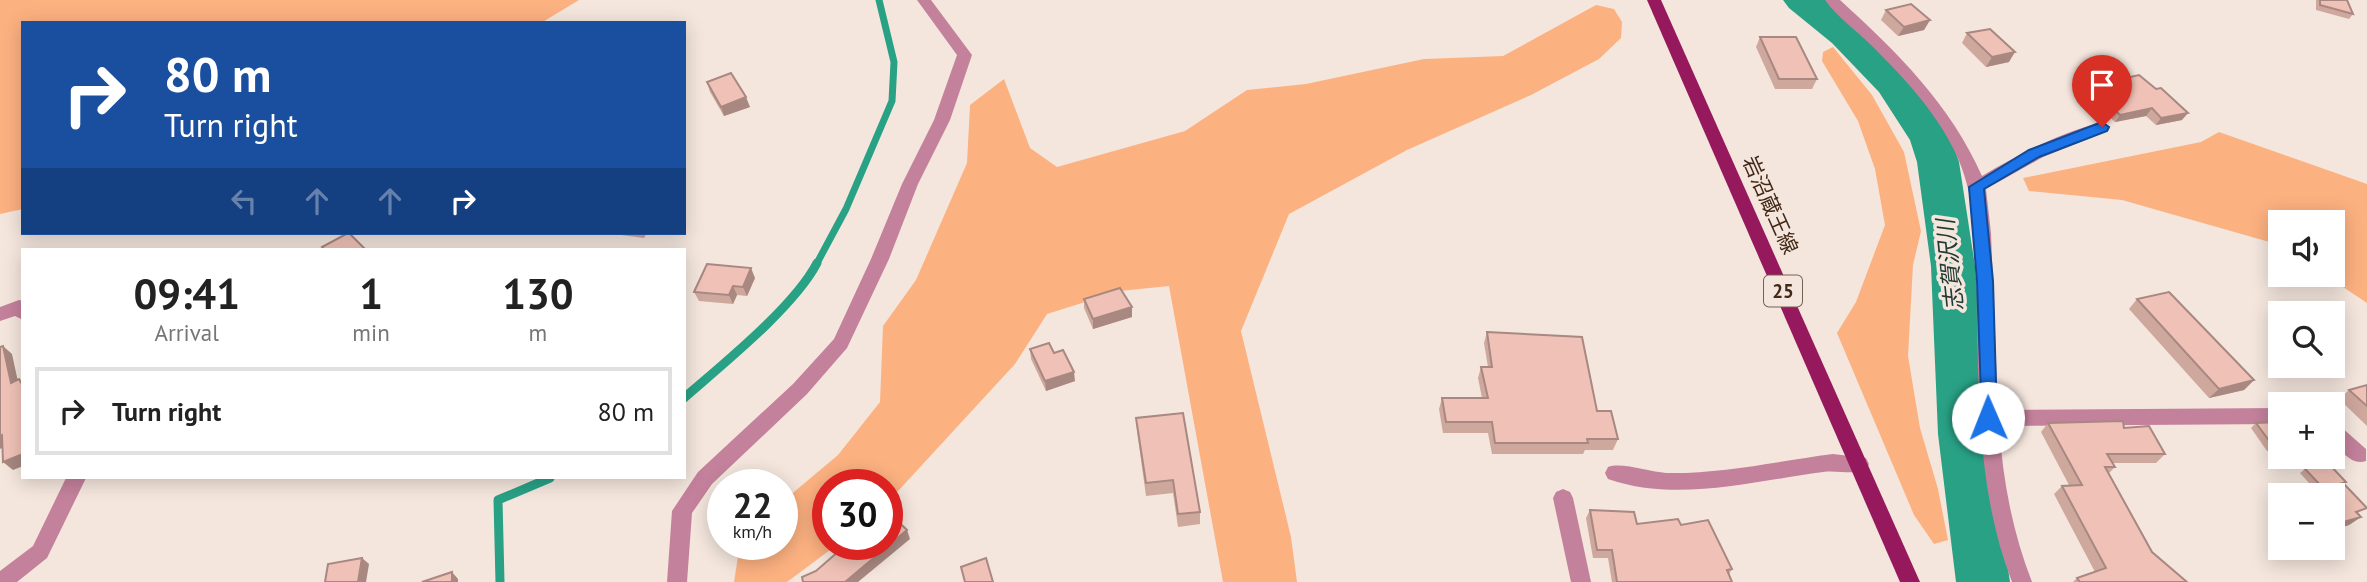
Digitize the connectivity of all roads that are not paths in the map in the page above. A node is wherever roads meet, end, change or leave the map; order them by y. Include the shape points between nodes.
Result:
1 (925, 0) edge
2 (1654, 0) edge
3 (1832, 0) edge
4 (2102, 127) dead end
5 (1977, 187) junction
6 (21, 310) edge
7 (0, 314) edge
8 (2268, 416) edge
9 (1988, 418) junction
10 (2345, 443) edge
11 (2359, 455) dead end
12 (1859, 464) junction
13 (1615, 473) dead end
14 (76, 479) edge
15 (1563, 498) dead end
16 (1, 582) edge
17 (677, 582) edge
18 (1581, 582) edge
19 (1910, 582) edge
20 (2022, 582) edge

1 - 17 street via 965,55 942,120 841,343 800,389 705,478 682,511
2 - 12 main road, 岩沼蔵王線 / 25
3 - 5 street via 1940,108
4 - 5 street via 2046,148
5 - 9 street via 1985,281
6 - 7 street
8 - 9 street
9 - 20 street via 2006,540
10 - 11 street
12 - 13 street via 1819,464 1662,482
12 - 19 main road, 岩沼蔵王線 / 25
14 - 16 street via 40,552
15 - 18 street

